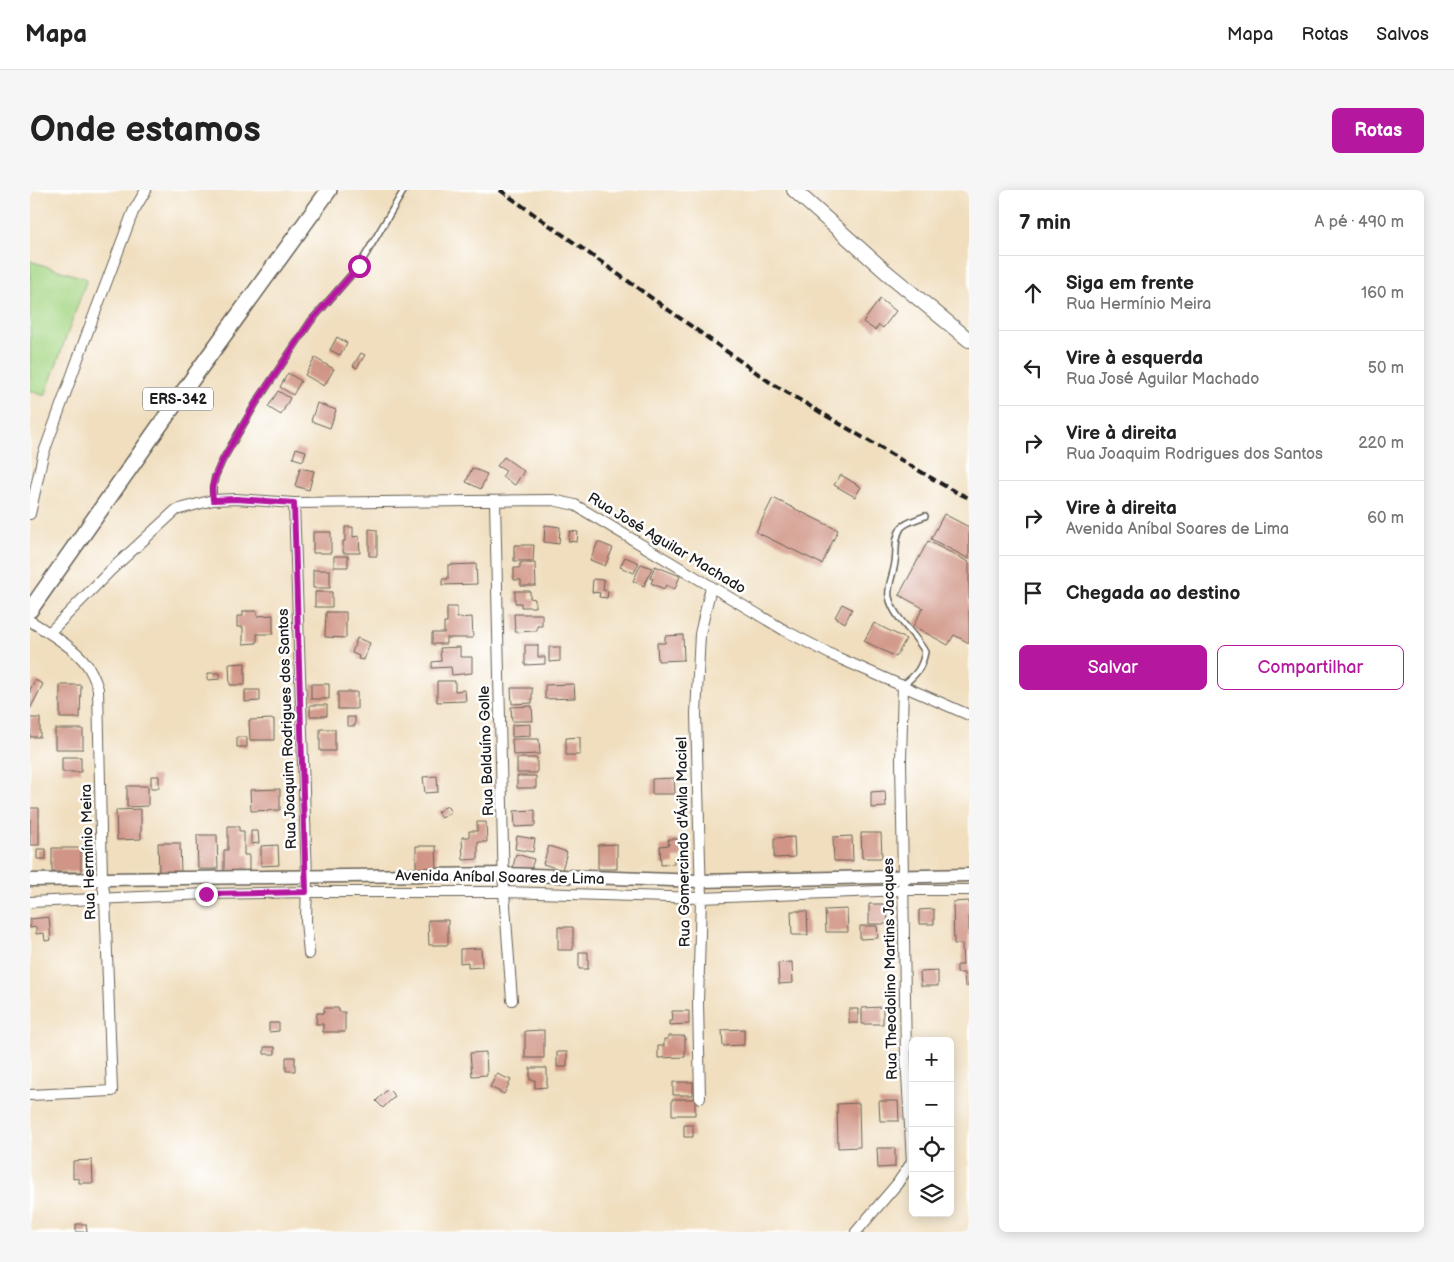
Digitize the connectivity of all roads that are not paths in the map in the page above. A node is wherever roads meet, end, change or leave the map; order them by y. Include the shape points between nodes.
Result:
1 (146, 190) edge
2 (329, 190) edge
3 (404, 190) edge
4 (794, 190) edge
5 (969, 340) edge
6 (213, 500) junction
7 (495, 501) junction
8 (294, 503) junction
9 (30, 514) edge
10 (925, 516) dead end
11 (711, 587) junction
12 (30, 610) edge
13 (30, 621) edge
14 (49, 633) junction
15 (904, 685) junction
16 (969, 715) edge
17 (505, 874) junction
18 (904, 875) junction
19 (969, 875) edge
20 (307, 877) junction
21 (102, 879) junction
22 (30, 880) edge
23 (700, 881) junction
24 (904, 890) junction
25 (969, 890) edge
26 (306, 892) junction
27 (504, 892) junction
28 (105, 898) junction
29 (701, 898) junction
30 (30, 902) edge
31 (309, 954) dead end
32 (512, 1000) dead end
33 (30, 1095) edge
34 (700, 1098) dead end
35 (856, 1232) edge

1 - 9 street via 133,212 81,349 43,456
2 - 12 main road, ERS-342
3 - 6 lane via 359,266 311,321 256,403 222,461 212,488
4 - 5 main road
6 - 8 street, Rua José Aguilar Machado
6 - 14 street, Rua José Aguilar Machado via 176,510
7 - 8 street, Rua José Aguilar Machado
7 - 11 street, Rua José Aguilar Machado via 552,500 575,505
7 - 17 street, Rua Balduíno Golle
8 - 20 street, Rua Joaquim Rodrigues dos Santos
10 - 15 lane via 902,526 896,543 890,586 889,597 900,619 925,652 921,669
11 - 15 street, Rua José Aguilar Machado via 834,656
11 - 23 street, Rua Gomercindo d'Ávila Maciel via 700,634 696,714
13 - 14 street, Rua Hermínio Meira
14 - 21 street, Rua Hermínio Meira via 84,660 98,689
15 - 16 street, Rua José Aguilar Machado
15 - 18 street, Rua Theodolino Martins Jacques via 901,760
17 - 20 street, Avenida Aníbal Soares de Lima
17 - 23 street, Avenida Aníbal Soares de Lima
17 - 27 street, Rua Balduíno Golle
18 - 19 street, Avenida Aníbal Soares de Lima
18 - 23 street, Avenida Aníbal Soares de Lima
18 - 24 street, Rua Theodolino Martins Jacques
20 - 21 street, Avenida Aníbal Soares de Lima
20 - 26 street, Rua Joaquim Rodrigues dos Santos
21 - 22 street, Avenida Aníbal Soares de Lima
21 - 28 street, Rua Hermínio Meira
23 - 29 street, Rua Gomercindo d'Ávila Maciel
24 - 25 street, Avenida Aníbal Soares de Lima
24 - 29 street, Avenida Aníbal Soares de Lima
24 - 35 street, Rua Theodolino Martins Jacques via 906,1056 912,1162
26 - 27 street, Avenida Aníbal Soares de Lima
26 - 28 street, Avenida Aníbal Soares de Lima
26 - 31 street, Rua Joaquim Rodrigues dos Santos
27 - 29 street, Avenida Aníbal Soares de Lima
27 - 32 street, Rua Balduíno Golle
28 - 30 street, Avenida Aníbal Soares de Lima
28 - 33 street, Rua Hermínio Meira via 112,1090
29 - 34 street, Rua Gomercindo d'Ávila Maciel

